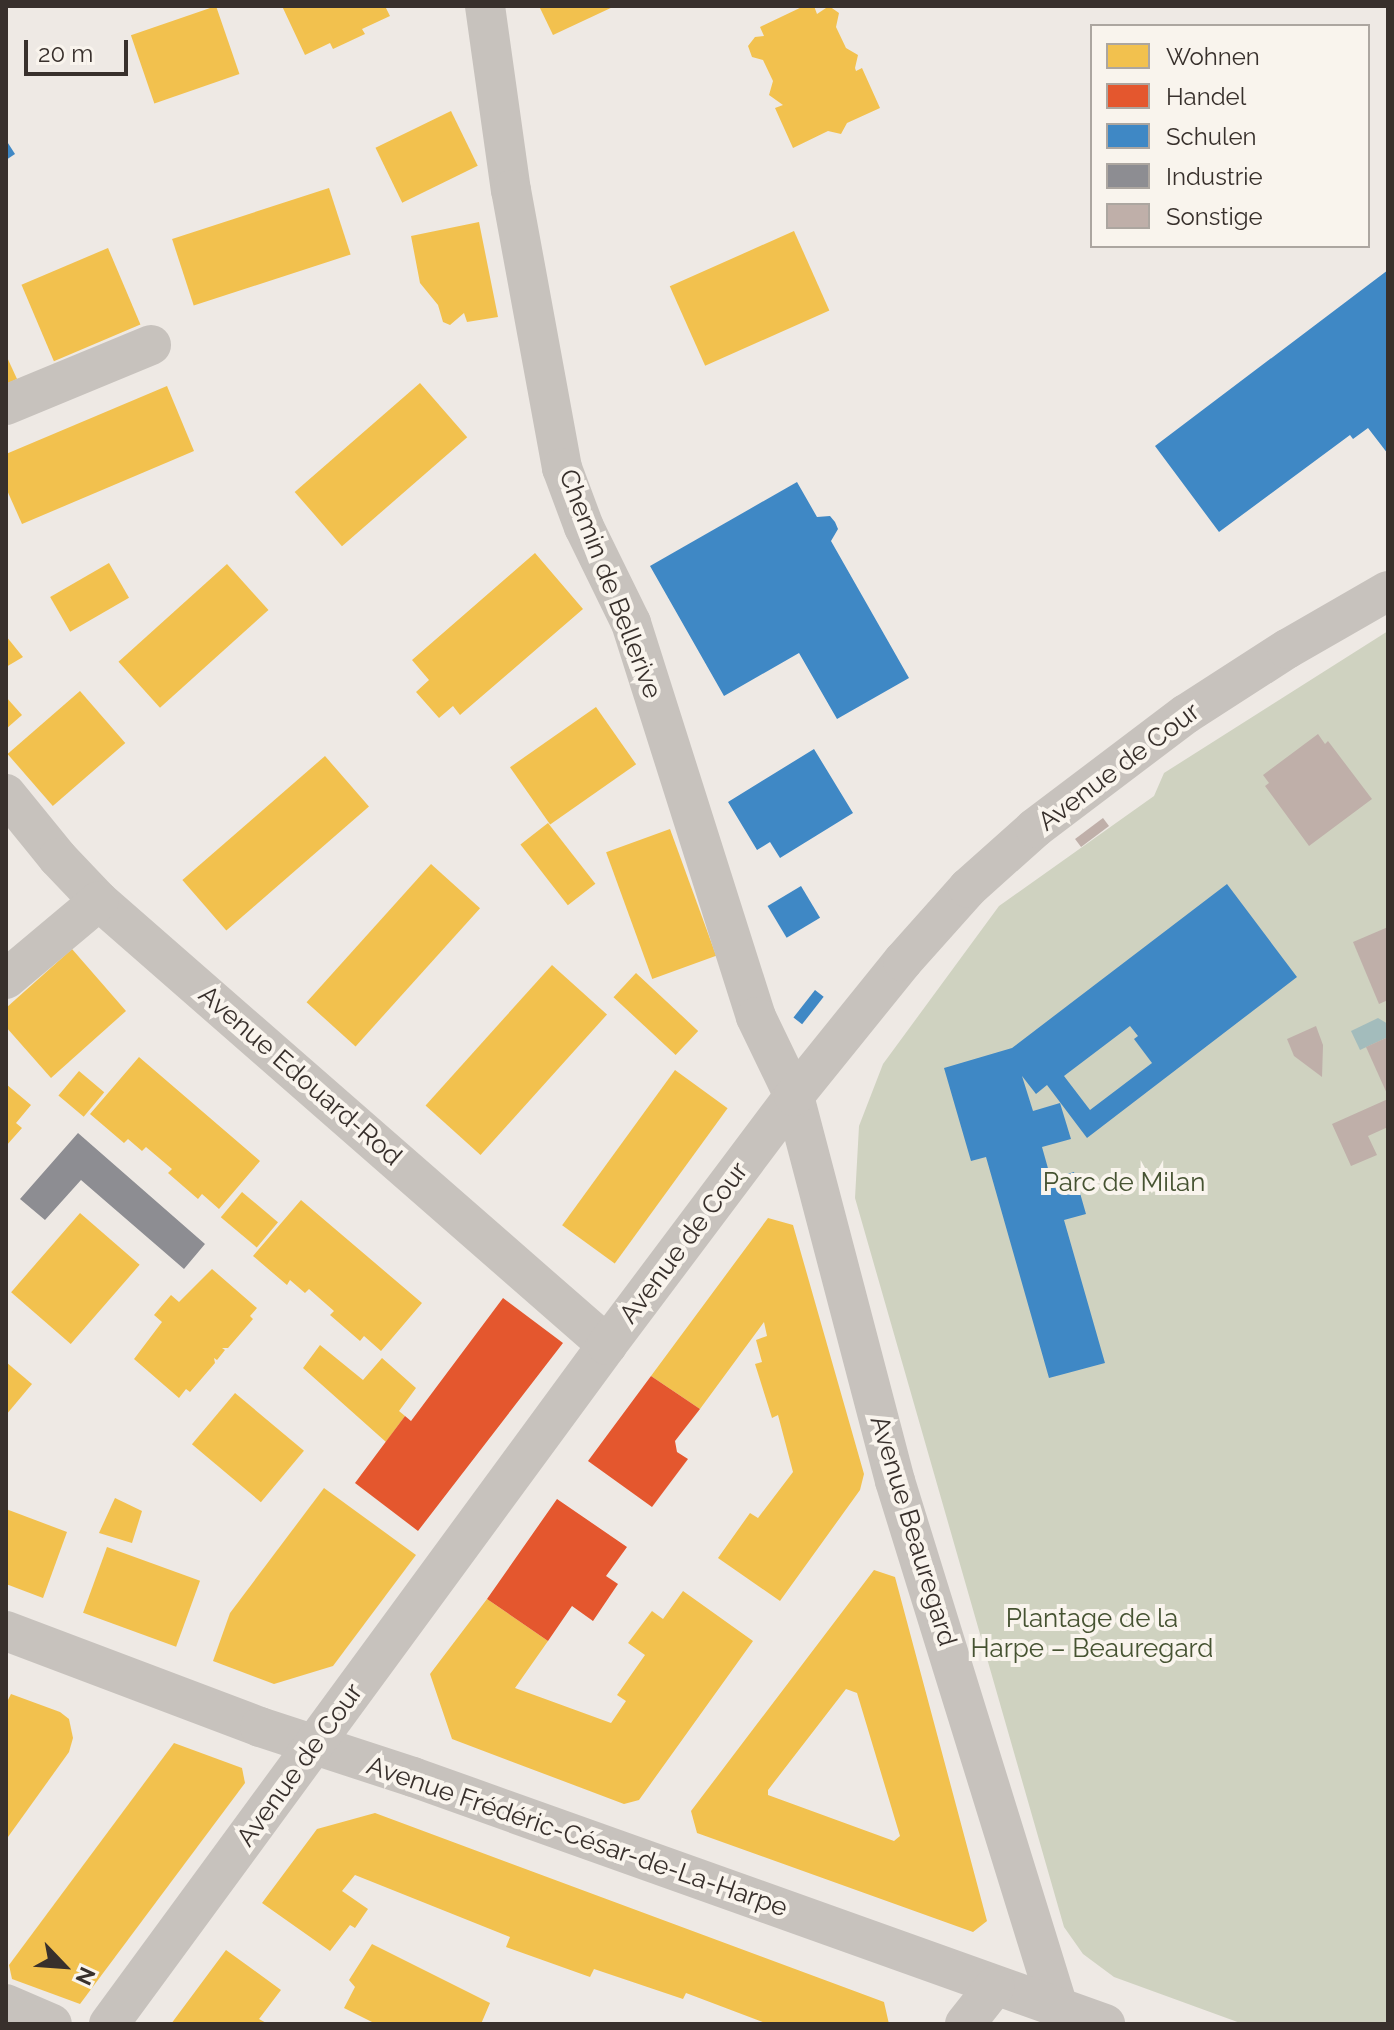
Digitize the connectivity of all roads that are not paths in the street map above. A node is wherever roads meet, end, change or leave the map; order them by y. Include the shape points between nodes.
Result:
1 (485, 6) edge
2 (151, 345) dead end
3 (6, 405) edge
4 (1388, 591) edge
5 (6, 794) edge
6 (99, 901) junction
7 (6, 979) edge
8 (794, 1096) junction
9 (607, 1345) junction
10 (6, 1631) edge
11 (314, 1747) junction
12 (995, 1986) junction
13 (6, 2004) edge
14 (1058, 2007) junction
15 (52, 2024) edge
16 (109, 2024) edge
17 (965, 2024) edge
18 (1105, 2024) edge

1 - 8 street, Chemin de Bellerive via 511,190 562,468 631,623 756,1017
2 - 3 street
4 - 8 street, Avenue de Cour via 1186,714 1035,828 968,888
5 - 6 street, Avenue Edouard-Rod
6 - 7 street
6 - 9 street, Avenue Edouard-Rod
8 - 9 street, Avenue de Cour
8 - 14 street, Avenue Beauregard via 895,1481
9 - 11 street, Avenue de Cour
10 - 11 street, Avenue Frédéric-César-de-La-Harpe
11 - 12 street, Avenue Frédéric-César-de-La-Harpe via 413,1777
11 - 16 street, Avenue de Cour
12 - 14 street, Avenue Frédéric-César-de-La-Harpe
12 - 17 street
13 - 15 street
14 - 18 street, Avenue Frédéric-César-de-La-Harpe

